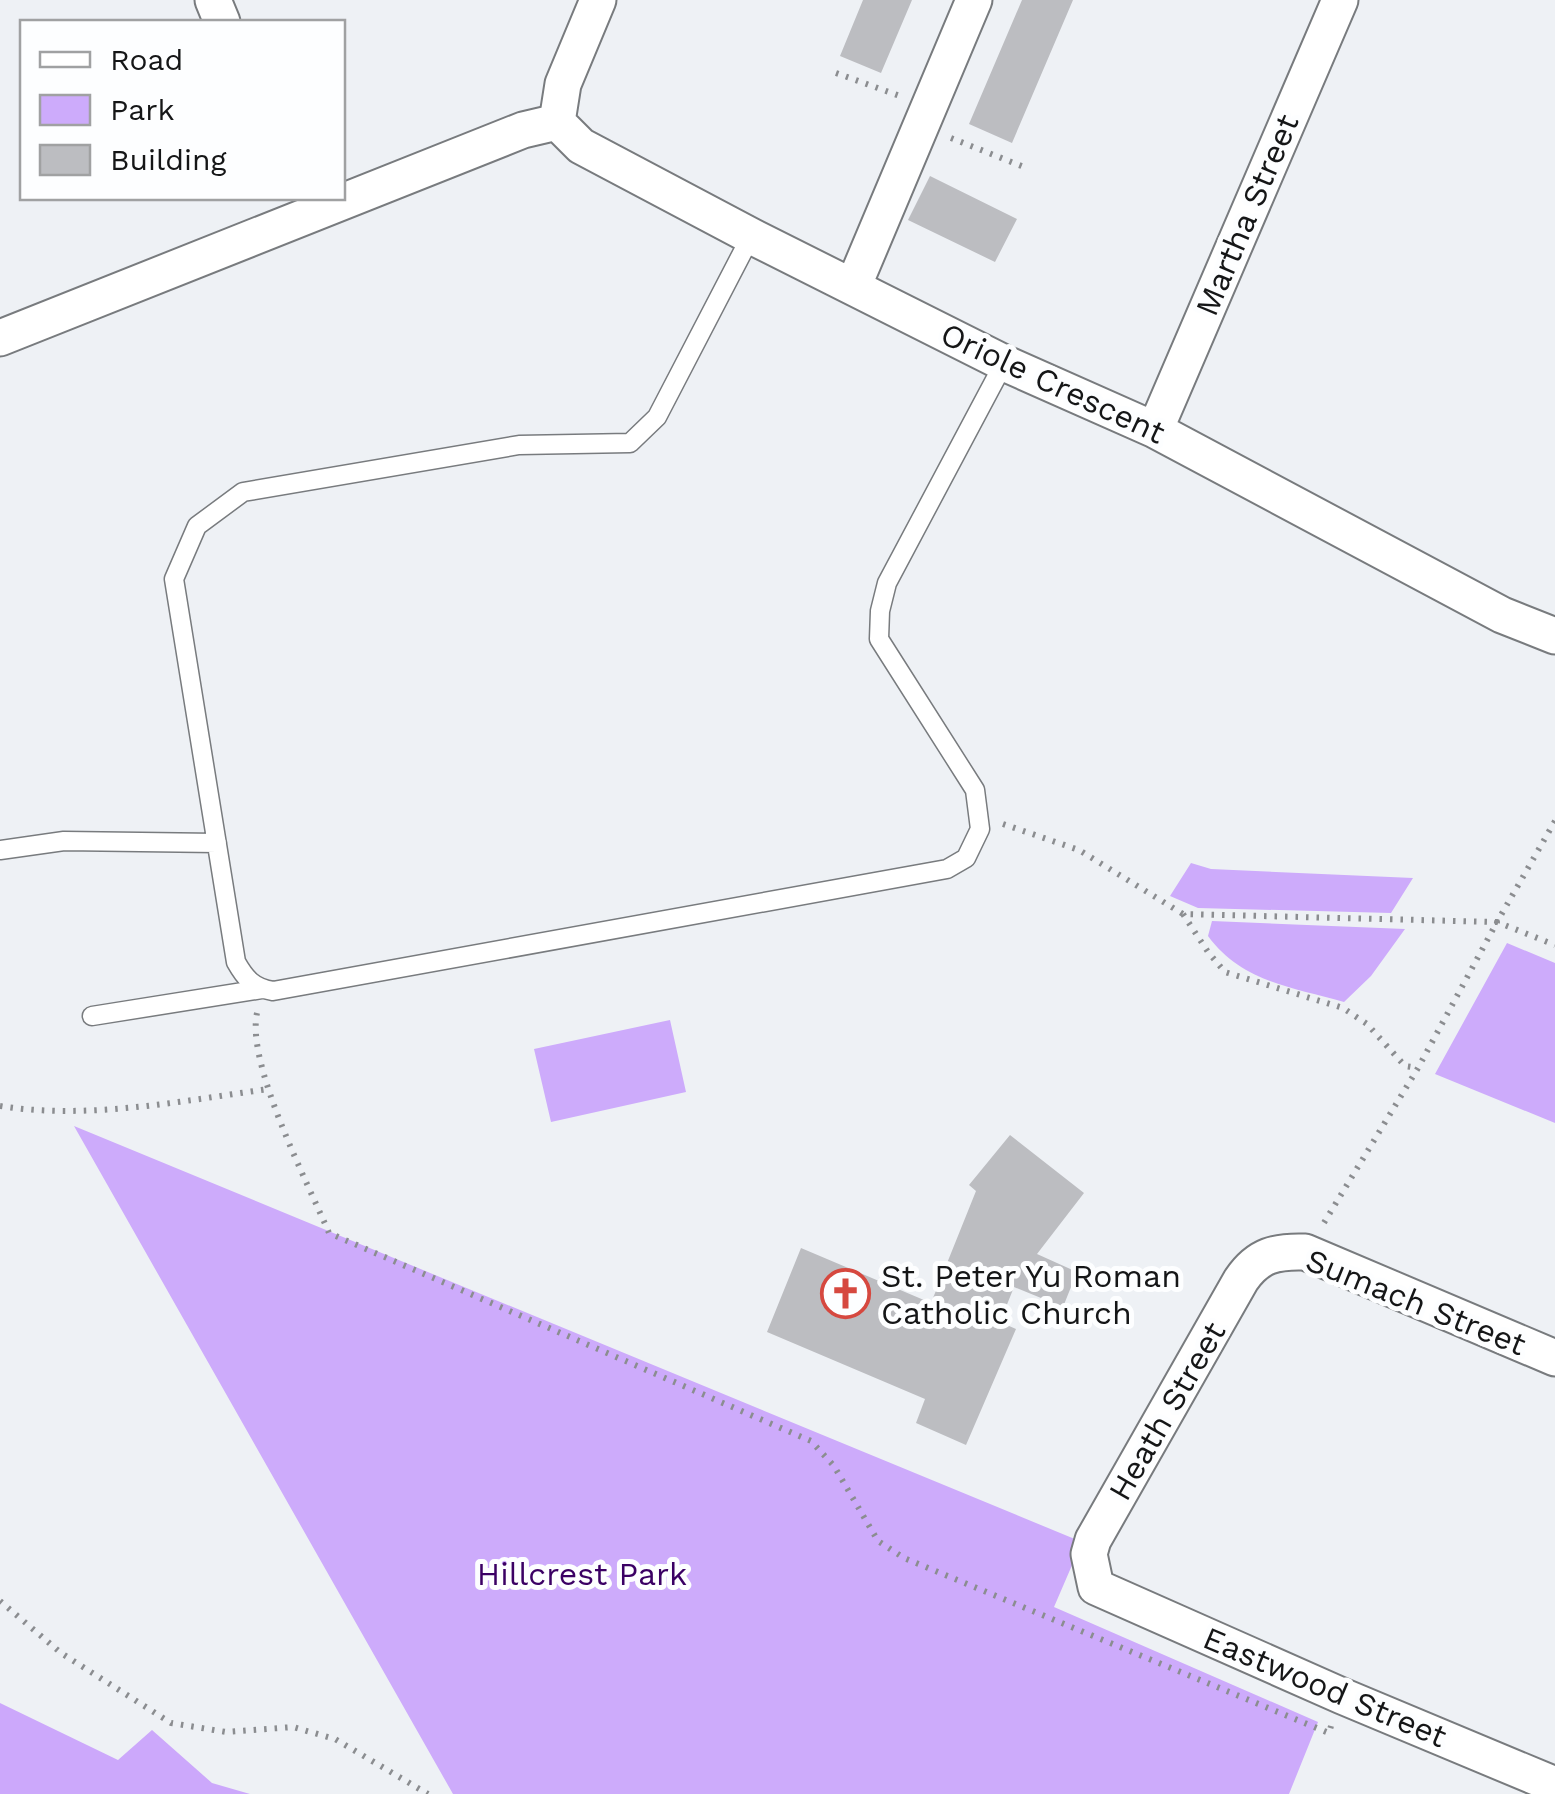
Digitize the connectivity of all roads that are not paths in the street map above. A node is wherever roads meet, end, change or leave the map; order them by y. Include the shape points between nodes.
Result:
1 (598, 0) edge
2 (974, 0) edge
3 (1340, 0) edge
4 (557, 122) junction
5 (345, 191) edge
6 (299, 207) edge
7 (752, 236) junction
8 (853, 286) junction
9 (0, 338) edge
10 (1004, 364) junction
11 (1155, 430) junction
12 (1555, 636) edge
13 (217, 843) junction
14 (0, 850) edge
15 (262, 990) junction
16 (92, 1016) dead end
17 (1291, 1252) joint
18 (1555, 1358) edge
19 (1096, 1587) joint
20 (1549, 1787) edge

1 - 4 street via 563,84
2 - 8 street
3 - 11 street, Martha Street
4 - 5 street
4 - 7 street, Oriole Crescent via 581,146
6 - 9 street
7 - 8 street, Oriole Crescent
7 - 13 lane via 657,417 630,443 520,445 243,492 197,526 174,579
8 - 10 street, Oriole Crescent
10 - 11 street, Oriole Crescent
10 - 15 lane via 887,583 880,611 879,640 975,790 980,828 966,858 947,870
11 - 12 street, Oriole Crescent via 1502,615
13 - 14 lane via 64,841
13 - 15 lane via 236,962
15 - 16 lane
17 - 18 street, Sumach Street
17 - 19 street, Heath Street via 1261,1258 1241,1280 1093,1540 1088,1554
19 - 20 street, Eastwood Street

